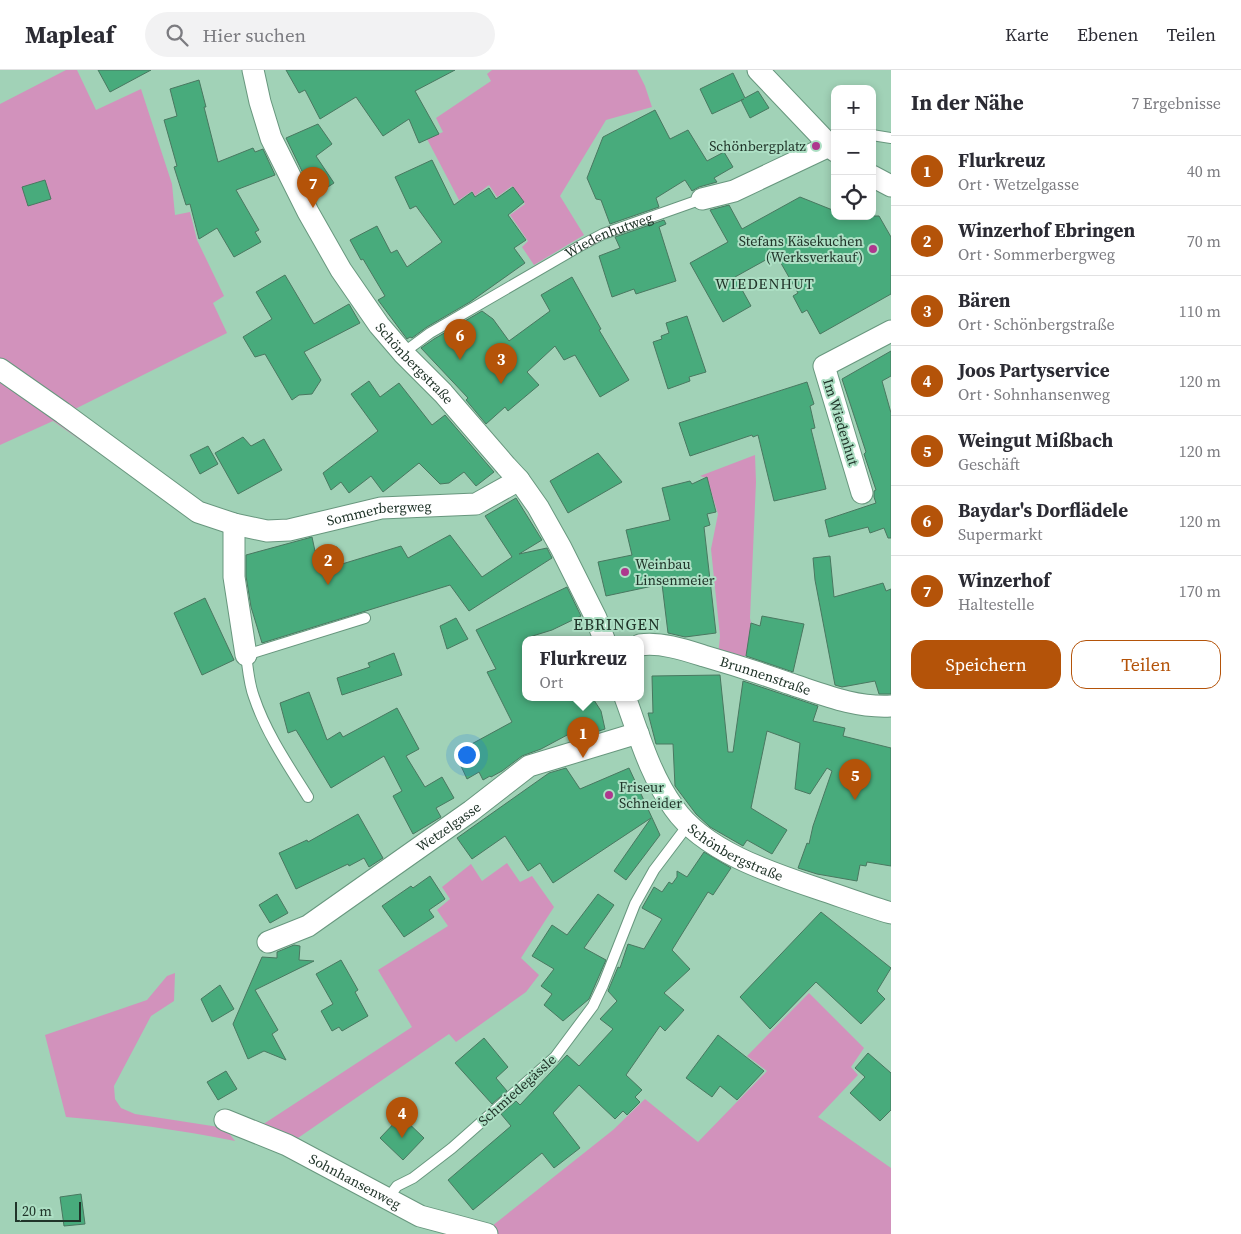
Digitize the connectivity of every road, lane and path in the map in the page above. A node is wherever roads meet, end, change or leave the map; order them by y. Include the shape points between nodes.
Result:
1 (253, 70) edge
2 (758, 70) edge
3 (876, 136) edge
4 (891, 138) edge
5 (831, 145) edge
6 (831, 148) edge
7 (876, 178) edge
8 (891, 186) edge
9 (702, 199) joint
10 (891, 331) edge
11 (403, 353) junction
12 (0, 369) edge
13 (519, 480) junction
14 (862, 493) dead end
15 (234, 524) junction
16 (365, 618) dead end
17 (603, 636) edge
18 (644, 644) edge
19 (246, 655) junction
20 (626, 701) edge
21 (891, 706) edge
22 (638, 733) junction
23 (308, 797) dead end
24 (688, 825) junction
25 (891, 913) edge
26 (268, 942) dead end
27 (225, 1120) dead end
28 (388, 1198) junction
29 (487, 1234) edge

1 - 11 street, Schönbergstraße via 271,138 308,212 341,270
2 - 5 street
3 - 4 lane
6 - 9 street, Wiedenhutweg via 734,191
7 - 8 street
9 - 11 lane, Wiedenhutweg via 603,234 430,333
10 - 14 street, Im Wiedenhut via 824,366
11 - 13 street, Schönbergstraße via 443,393
12 - 15 street, Sommerbergweg via 198,512
13 - 15 street, Sommerbergweg via 476,504 381,508 289,530 267,531
13 - 17 street, Schönbergstraße via 561,548
15 - 19 street via 234,577
16 - 19 lane
18 - 21 street, Brunnenstraße via 684,650 832,699
19 - 23 lane via 253,696 266,727
20 - 22 street, Schönbergstraße
22 - 24 street, Schönbergstraße via 654,774
22 - 26 street, Wetzelgasse via 529,766 308,926
24 - 25 street, Schönbergstraße via 748,864
24 - 28 lane, Schmiedegässle via 654,870 635,904 593,1006 555,1057 452,1148 398,1186
27 - 28 street, Sohnhansenweg via 286,1145
28 - 29 street, Sohnhansenweg via 420,1216

